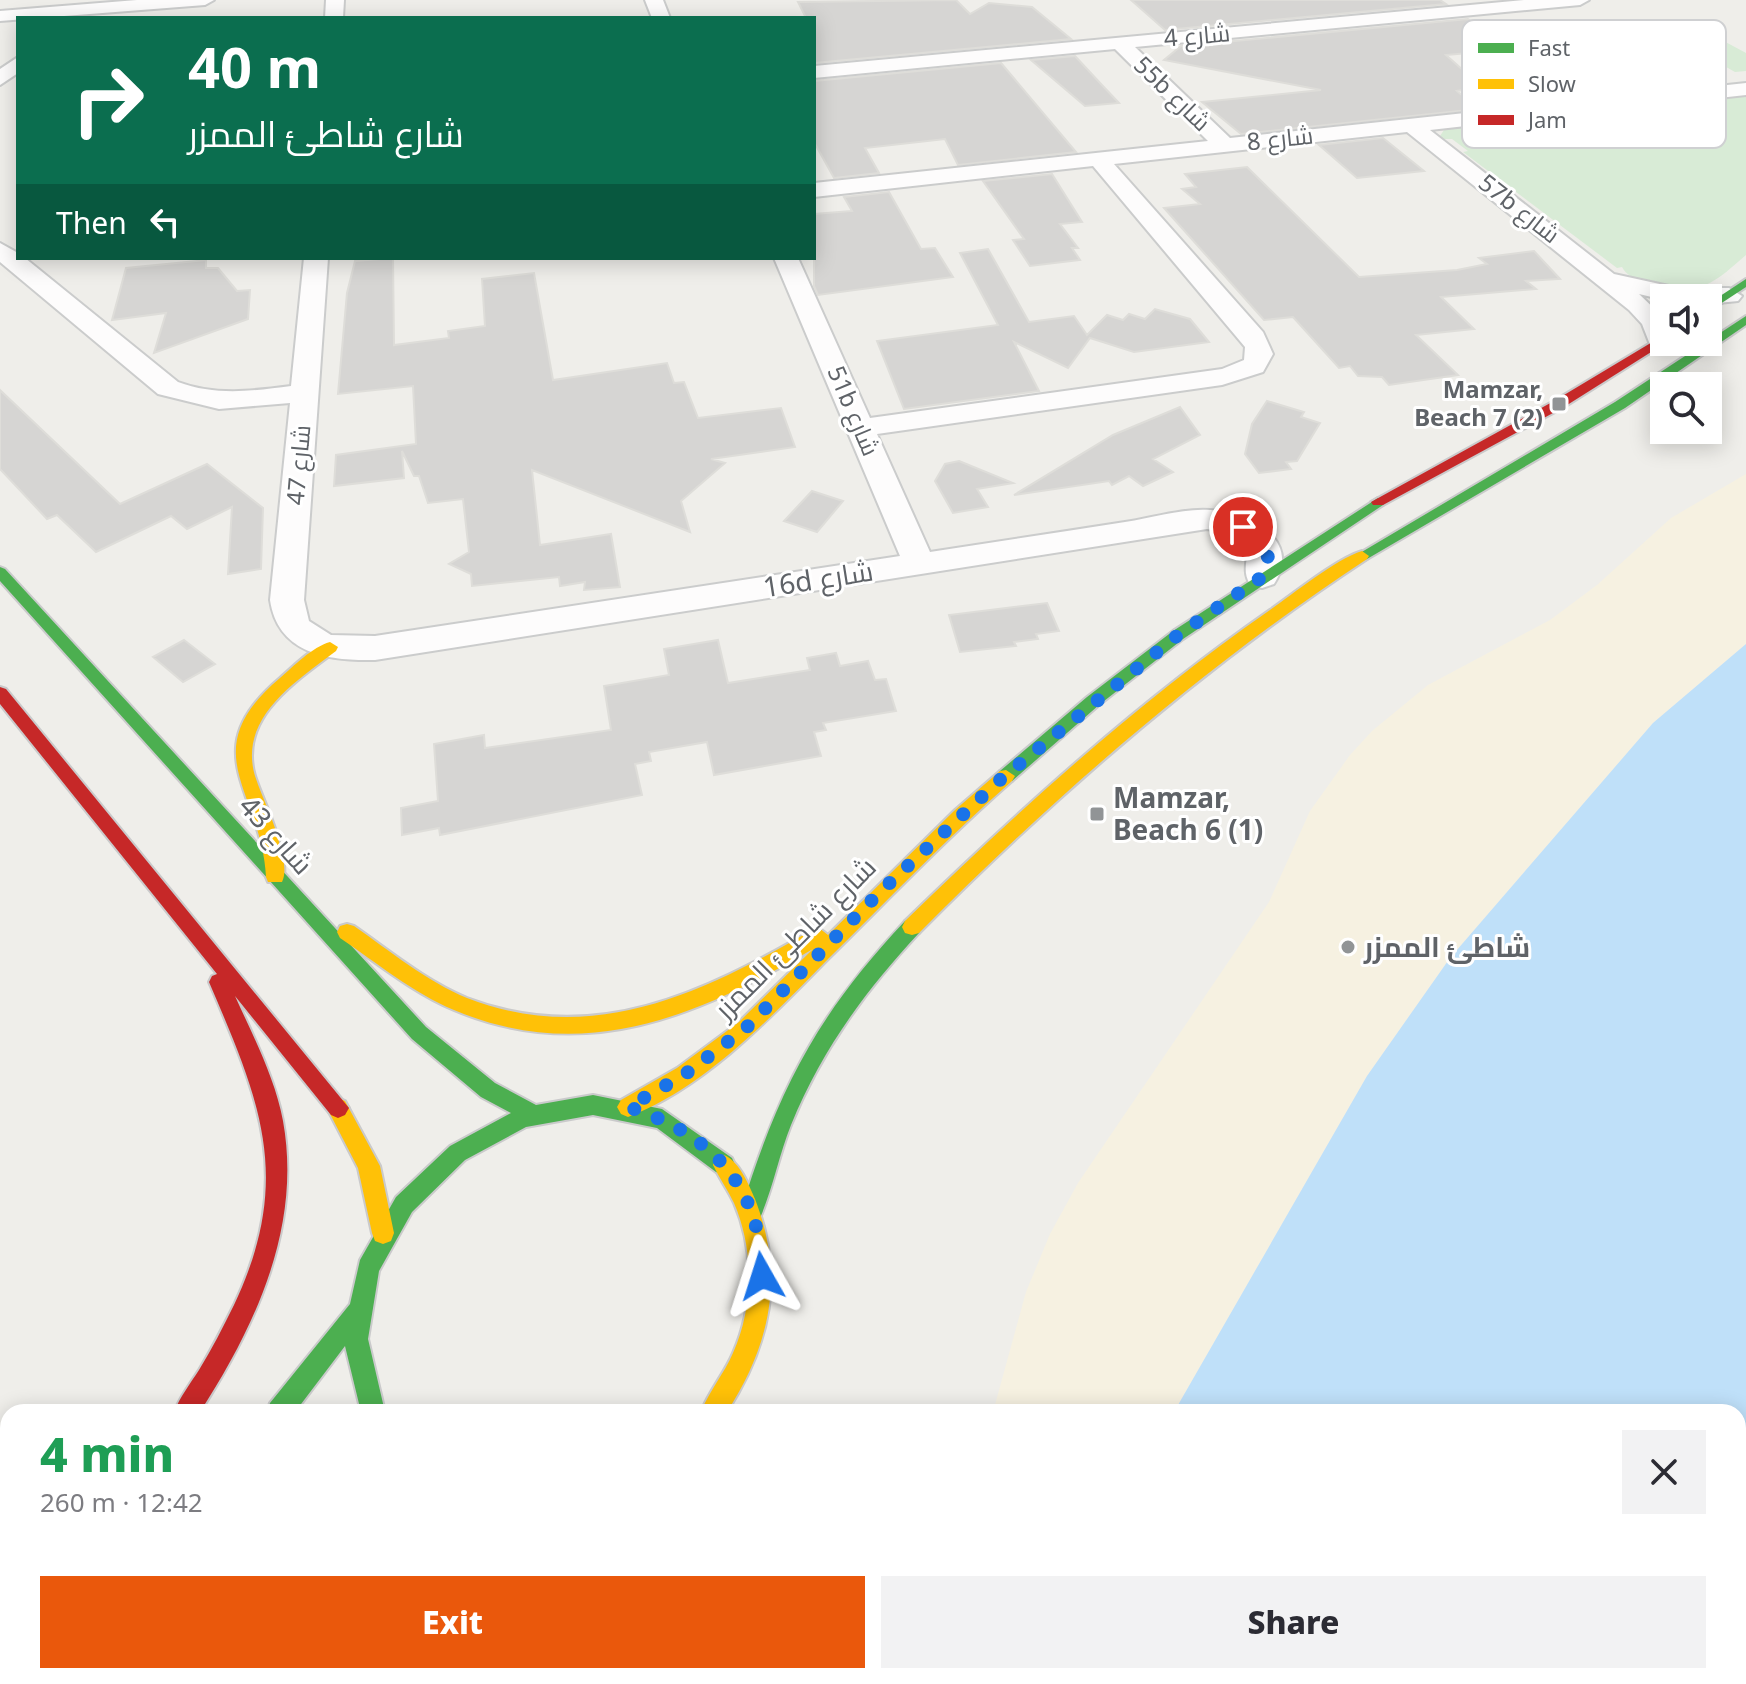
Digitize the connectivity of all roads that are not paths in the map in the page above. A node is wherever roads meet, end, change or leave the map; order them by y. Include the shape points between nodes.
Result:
1 (205, 0) edge
2 (1580, 0) edge
3 (1329, 7) dead end
4 (71, 14) edge
5 (0, 16) edge
6 (1349, 22) junction
7 (1119, 43) junction
8 (16, 65) edge
9 (816, 72) edge
10 (0, 79) edge
11 (1746, 89) edge
12 (1726, 91) edge
13 (1462, 120) edge
14 (1411, 125) junction
15 (1225, 145) junction
16 (1098, 159) junction
17 (816, 190) edge
18 (0, 250) edge
19 (316, 260) edge
20 (787, 260) edge
21 (1590, 264) junction
22 (1728, 296) edge
23 (1650, 318) edge
24 (1746, 320) edge
25 (1650, 347) edge
26 (306, 392) junction
27 (860, 428) junction
28 (919, 563) junction
29 (0, 572) edge
30 (1262, 577) junction
31 (330, 647) junction
32 (0, 693) edge
33 (13, 737) dead end
34 (39, 740) junction
35 (275, 877) junction
36 (294, 897) junction
37 (859, 913) junction
38 (202, 939) junction
39 (628, 1107) junction
40 (530, 1113) junction
41 (752, 1210) junction
42 (383, 1233) junction
43 (356, 1313) junction
44 (191, 1404) edge
45 (286, 1404) edge
46 (371, 1404) edge
47 (719, 1404) edge

1 - 4 street
2 - 6 street, شارع 4
3 - 6 street
4 - 5 street
6 - 7 street, شارع 4
7 - 9 street, شارع 4
7 - 15 street, 55b شارع
8 - 10 street
11 - 12 street, شارع 8
13 - 14 street, شارع 8
14 - 15 street, شارع 8
14 - 21 street, 57b شارع
15 - 16 street, شارع 8
16 - 17 street, شارع 8
16 - 27 street via 1254,338 1261,358 1254,367 1222,377
18 - 26 street via 180,394 229,400
19 - 26 street, شارع 47
20 - 27 street, 51b شارع
21 - 22 street, 57b شارع via 1621,282 1659,293
21 - 23 street, 57b شارع
24 - 41 main road via 1650,387 1313,586 1131,722 993,846 844,1002 787,1101
25 - 30 main road, شارع شاطئ الممزر via 1559,404 1365,509
26 - 31 street, شارع 47 via 287,616 309,641
27 - 28 street, 51b شارع
28 - 30 street, 16d شارع via 1207,519 1243,527 1257,536 1268,558
28 - 31 street, 16d شارع via 375,648
29 - 35 main road, شارع 43
30 - 37 main road, شارع شاطئ الممزر via 1083,710 961,815
31 - 35 main road via 268,700 242,745 243,769 274,840
32 - 34 main road
33 - 34 main road
34 - 38 main road
35 - 36 main road, شارع 43
36 - 37 main road via 464,1005 496,1016 566,1025 638,1020 695,1003
36 - 40 main road, شارع 43 via 419,1033 488,1090
37 - 39 main road, شارع شاطئ الممزر via 746,1028 684,1075
38 - 42 main road via 358,1139 376,1181
38 - 44 main road via 263,1089 276,1143 274,1206 257,1277 224,1352
39 - 40 main road via 563,1106
39 - 41 main road via 666,1119 699,1139 727,1167
40 - 42 main road via 487,1130 447,1157 411,1192
41 - 47 main road via 762,1253 761,1299 750,1347
42 - 43 main road
43 - 45 main road
43 - 46 main road via 357,1359

